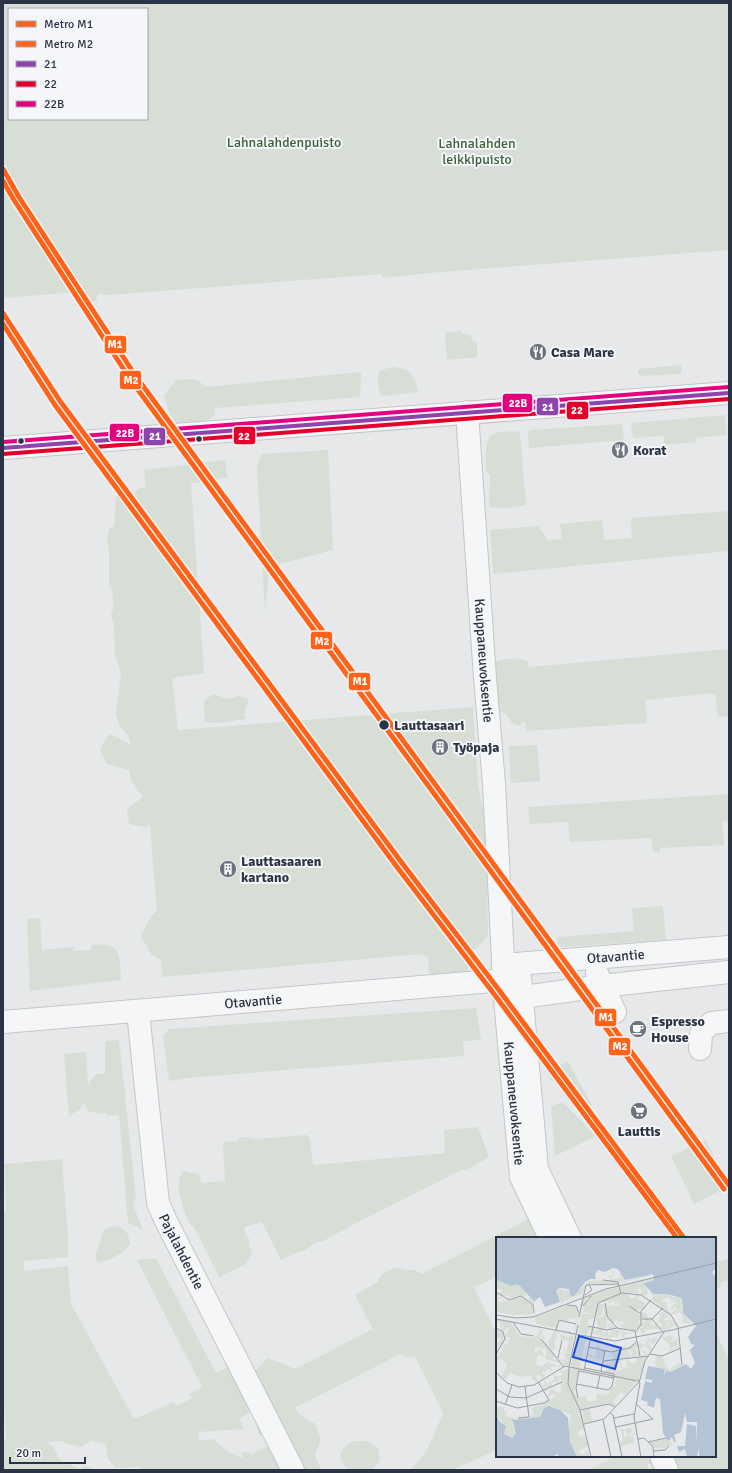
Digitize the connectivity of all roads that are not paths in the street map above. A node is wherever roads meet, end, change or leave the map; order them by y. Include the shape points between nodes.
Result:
1 (729, 393) edge
2 (467, 412) junction
3 (3, 448) edge
4 (729, 947) edge
5 (590, 958) junction
6 (729, 972) edge
7 (511, 983) junction
8 (602, 986) junction
9 (138, 1012) junction
10 (615, 1012) dead end
11 (729, 1021) edge
12 (3, 1022) edge
13 (700, 1049) dead end
14 (550, 1237) edge
15 (570, 1237) edge
16 (662, 1457) edge
17 (293, 1470) edge
18 (668, 1470) edge

1 - 2 street
2 - 3 street
2 - 7 street, Kauppaneuvoksentie via 485,678
4 - 5 street, Otavantie
5 - 7 street, Otavantie
5 - 8 street
6 - 8 street
7 - 8 street
7 - 9 street, Otavantie
7 - 14 street, Kauppaneuvoksentie via 520,1177
7 - 15 street via 537,1169
8 - 10 street
9 - 12 street, Otavantie
9 - 17 street, Pajalahdentie via 158,1203
11 - 13 street via 711,1022 701,1033
16 - 18 street

